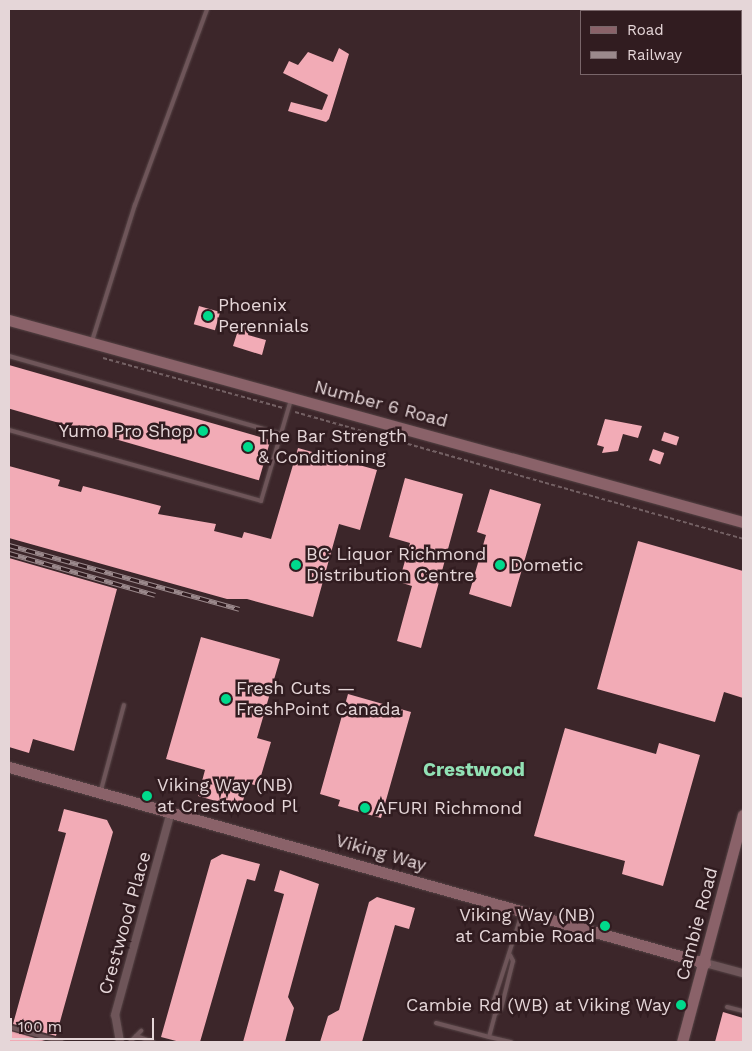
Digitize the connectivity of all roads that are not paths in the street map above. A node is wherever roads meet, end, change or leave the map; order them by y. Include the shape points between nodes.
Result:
1 (207, 9) edge
2 (9, 320) edge
3 (92, 349) junction
4 (9, 356) edge
5 (292, 398) junction
6 (9, 430) edge
7 (281, 434) junction
8 (743, 522) edge
9 (124, 705) dead end
10 (9, 767) edge
11 (100, 792) junction
12 (171, 812) junction
13 (743, 815) edge
14 (522, 911) junction
15 (510, 955) junction
16 (705, 962) junction
17 (743, 974) edge
18 (727, 1006) dead end
19 (743, 1011) edge
20 (495, 1014) junction
21 (436, 1023) dead end
22 (9, 1027) edge
23 (141, 1031) dead end
24 (136, 1036) junction
25 (489, 1037) junction
26 (62, 1042) edge
27 (120, 1042) edge
28 (130, 1042) edge
29 (153, 1042) edge
30 (511, 1042) edge
31 (682, 1042) edge

1 - 3 lane via 135,205
2 - 3 main road, Number 6 Road
3 - 5 main road, Number 6 Road
4 - 7 lane
5 - 7 lane
5 - 8 main road, Number 6 Road
6 - 7 lane via 261,501
9 - 11 lane
10 - 11 main road, Viking Way
11 - 12 main road, Viking Way
12 - 14 main road, Viking Way
12 - 27 street, Crestwood Place via 115,1015
13 - 16 main road, Cambie Road
14 - 15 lane
14 - 16 main road, Viking Way
15 - 20 lane via 513,960
15 - 20 lane via 505,959 492,1006
16 - 17 street, Viking Way
16 - 31 main road, Cambie Road
18 - 19 lane
20 - 25 lane
21 - 25 lane
22 - 26 lane
23 - 24 lane
24 - 28 lane
24 - 29 lane
25 - 30 lane

